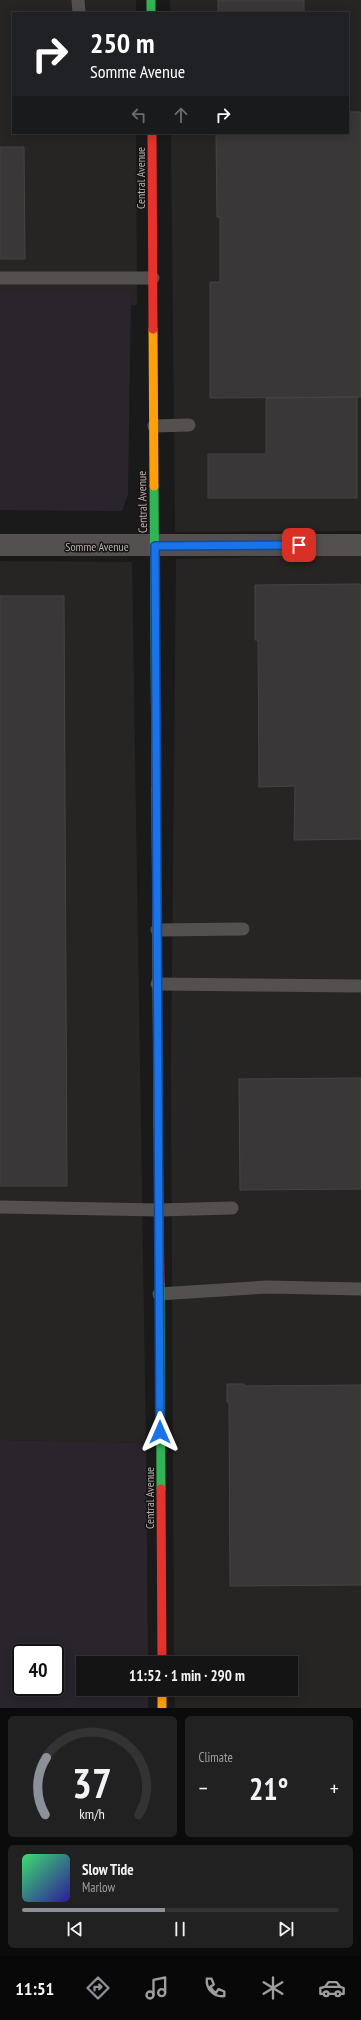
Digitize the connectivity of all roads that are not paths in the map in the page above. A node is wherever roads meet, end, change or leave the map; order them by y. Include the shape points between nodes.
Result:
1 (78, 0) edge
2 (151, 0) edge
3 (78, 12) edge
4 (151, 12) edge
5 (152, 134) edge
6 (0, 278) edge
7 (153, 278) junction
8 (189, 425) dead end
9 (154, 426) junction
10 (0, 545) edge
11 (361, 545) edge
12 (155, 546) junction
13 (243, 929) dead end
14 (157, 930) junction
15 (157, 984) junction
16 (361, 986) edge
17 (0, 1207) edge
18 (232, 1208) dead end
19 (159, 1210) junction
20 (361, 1289) edge
21 (160, 1294) junction
22 (162, 1656) edge
23 (162, 1696) edge
24 (162, 1708) edge

1 - 3 lane
2 - 4 street
5 - 7 street, Central Avenue
6 - 7 lane
7 - 9 street, Central Avenue
8 - 9 lane
9 - 12 street, Central Avenue
10 - 12 street, Somme Avenue
11 - 12 street, Somme Avenue
12 - 14 street, Central Avenue
13 - 14 lane
14 - 15 street, Central Avenue
15 - 16 lane
15 - 19 street, Central Avenue
17 - 19 lane
18 - 19 lane
19 - 21 street, Central Avenue
20 - 21 lane via 267,1287
21 - 22 street, Central Avenue
23 - 24 street

